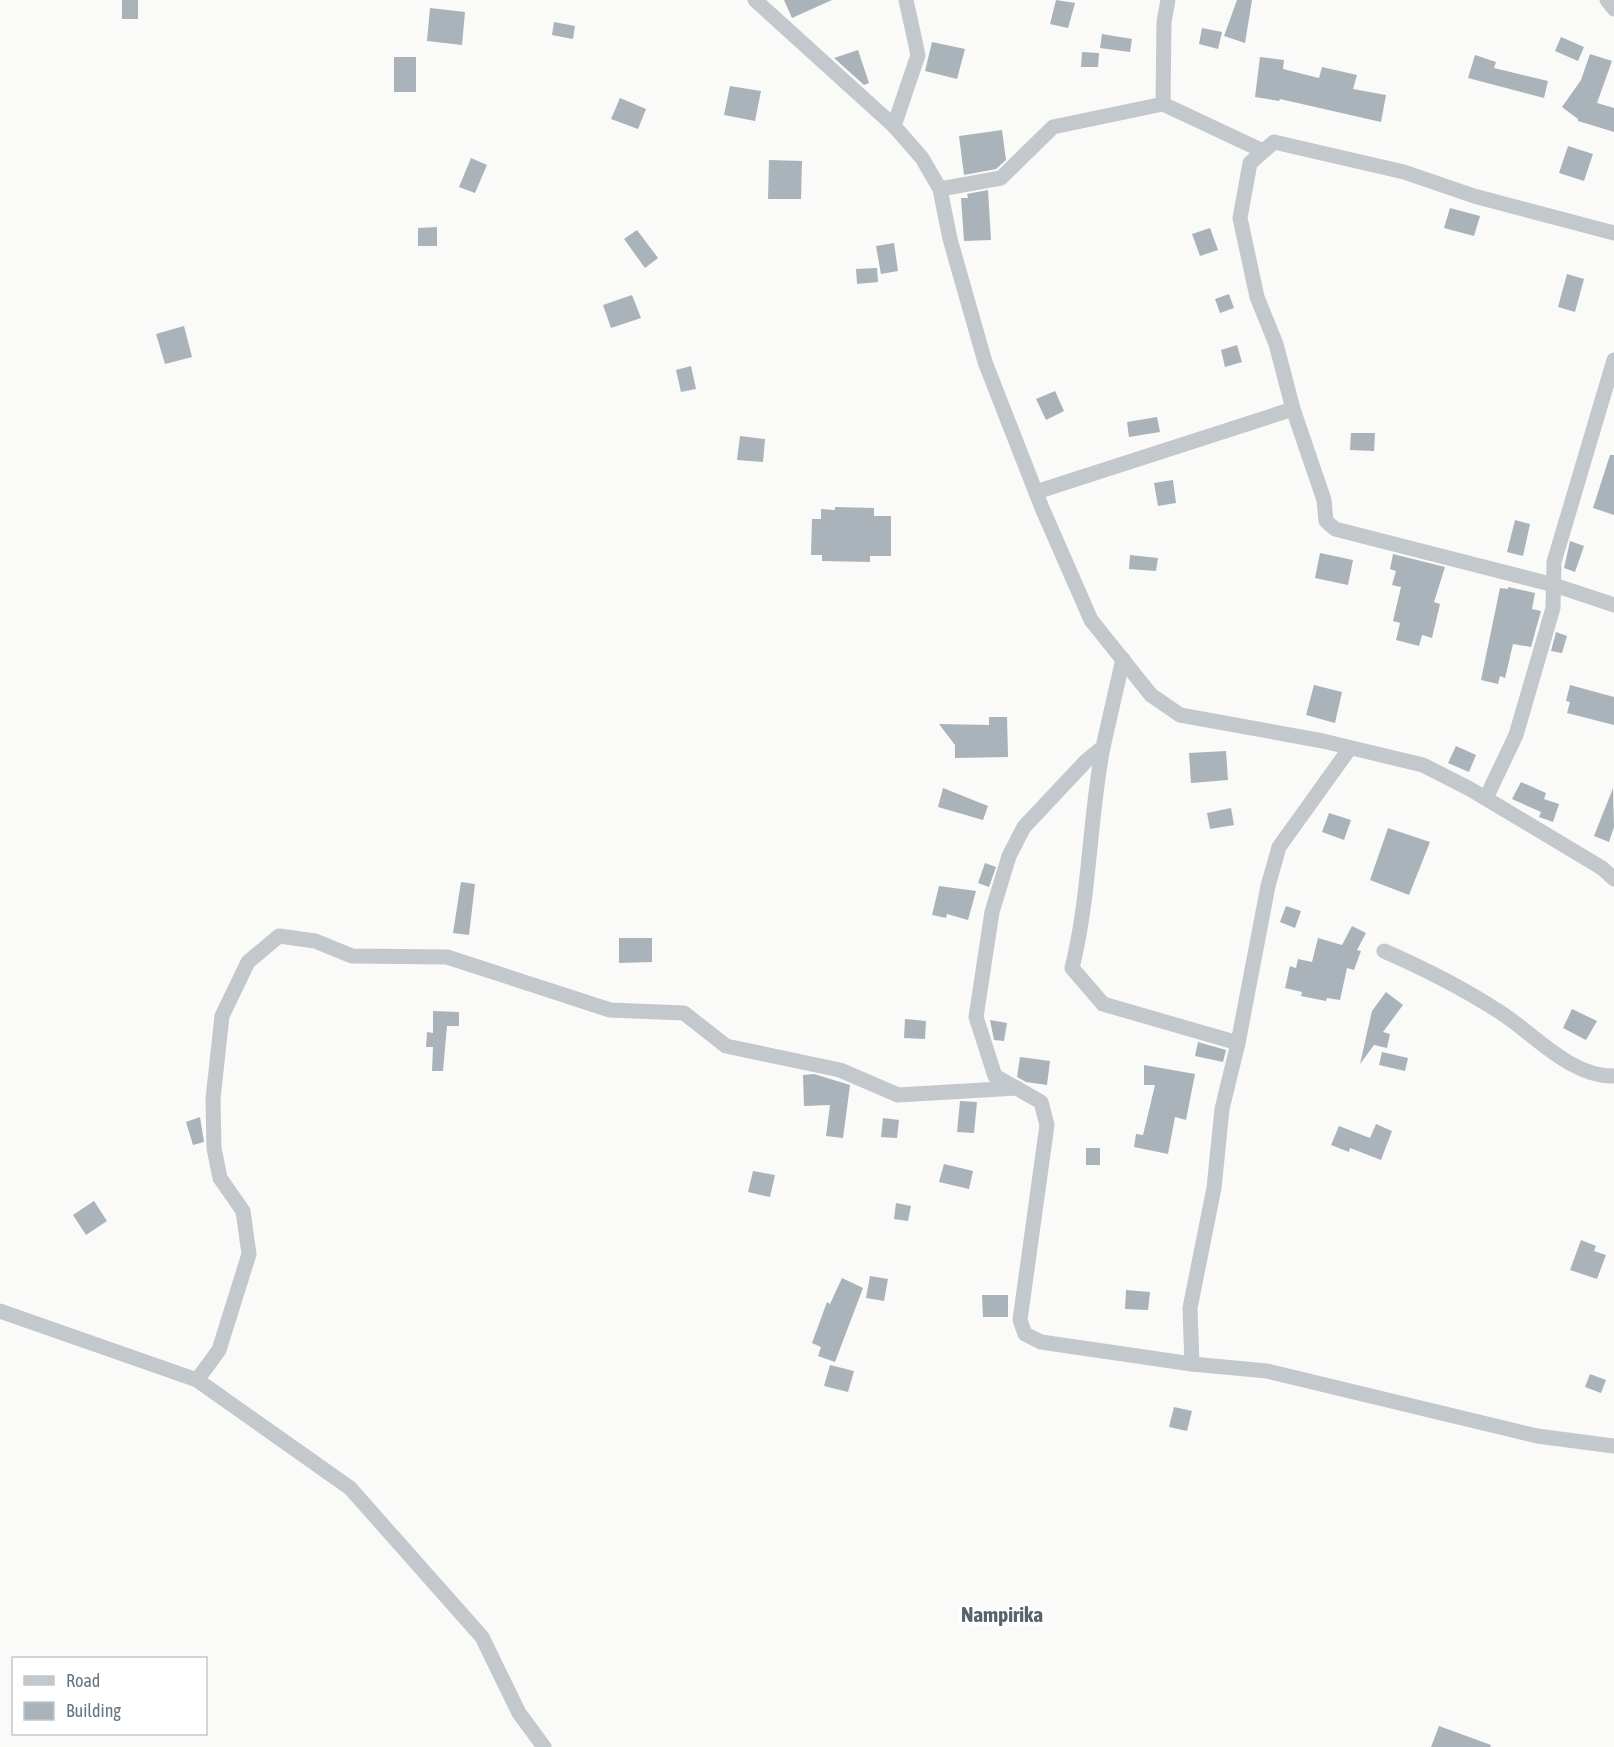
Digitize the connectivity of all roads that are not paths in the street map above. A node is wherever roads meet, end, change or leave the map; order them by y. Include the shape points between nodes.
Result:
1 (755, 0) edge
2 (906, 0) edge
3 (1168, 0) edge
4 (1607, 0) edge
5 (1614, 9) edge
6 (1162, 104) junction
7 (894, 126) junction
8 (1263, 152) junction
9 (940, 189) junction
10 (1614, 233) edge
11 (1614, 360) edge
12 (1293, 409) junction
13 (1036, 492) junction
14 (1554, 585) junction
15 (1614, 605) edge
16 (1123, 659) junction
17 (1103, 747) junction
18 (1350, 748) junction
19 (1486, 798) junction
20 (1614, 879) edge
21 (1384, 951) dead end
22 (1239, 1043) junction
23 (1614, 1076) edge
24 (1017, 1088) junction
25 (0, 1311) edge
26 (1192, 1364) junction
27 (197, 1380) junction
28 (1614, 1446) edge
29 (544, 1747) edge

1 - 7 street
2 - 7 street via 918,55
3 - 6 street
4 - 5 street
6 - 8 street
6 - 9 street via 1053,127 1000,178
7 - 9 street via 922,158
8 - 10 street via 1274,142 1404,172 1474,196
8 - 12 street via 1250,163 1240,218 1257,297 1276,344
9 - 13 street via 985,362
11 - 14 street via 1554,562
12 - 13 street
12 - 14 street via 1324,500 1326,521 1335,529
13 - 16 street via 1091,620
14 - 15 street
14 - 19 street via 1553,608 1516,735
16 - 17 street
16 - 18 street via 1151,695 1180,715
17 - 22 street via 1093,799 1081,935 1072,968 1103,1004
17 - 24 street via 1024,827 992,912 976,1017 995,1076
18 - 19 street via 1423,765
18 - 22 street via 1279,847
19 - 20 street
21 - 23 street via 1432,971 1488,1004 1595,1076
22 - 26 street via 1222,1109 1214,1188 1191,1308
24 - 26 street via 1041,1102 1047,1125 1020,1320 1025,1334 1041,1342
24 - 27 street via 897,1095 840,1070 726,1046 684,1013 610,1010 447,957 352,956 315,941 279,936 248,962 222,1016 213,1099 214,1148 220,1178 243,1211 249,1254 219,1350
25 - 27 street
26 - 28 street via 1267,1371 1538,1436
27 - 29 street via 350,1488 482,1638 519,1713

